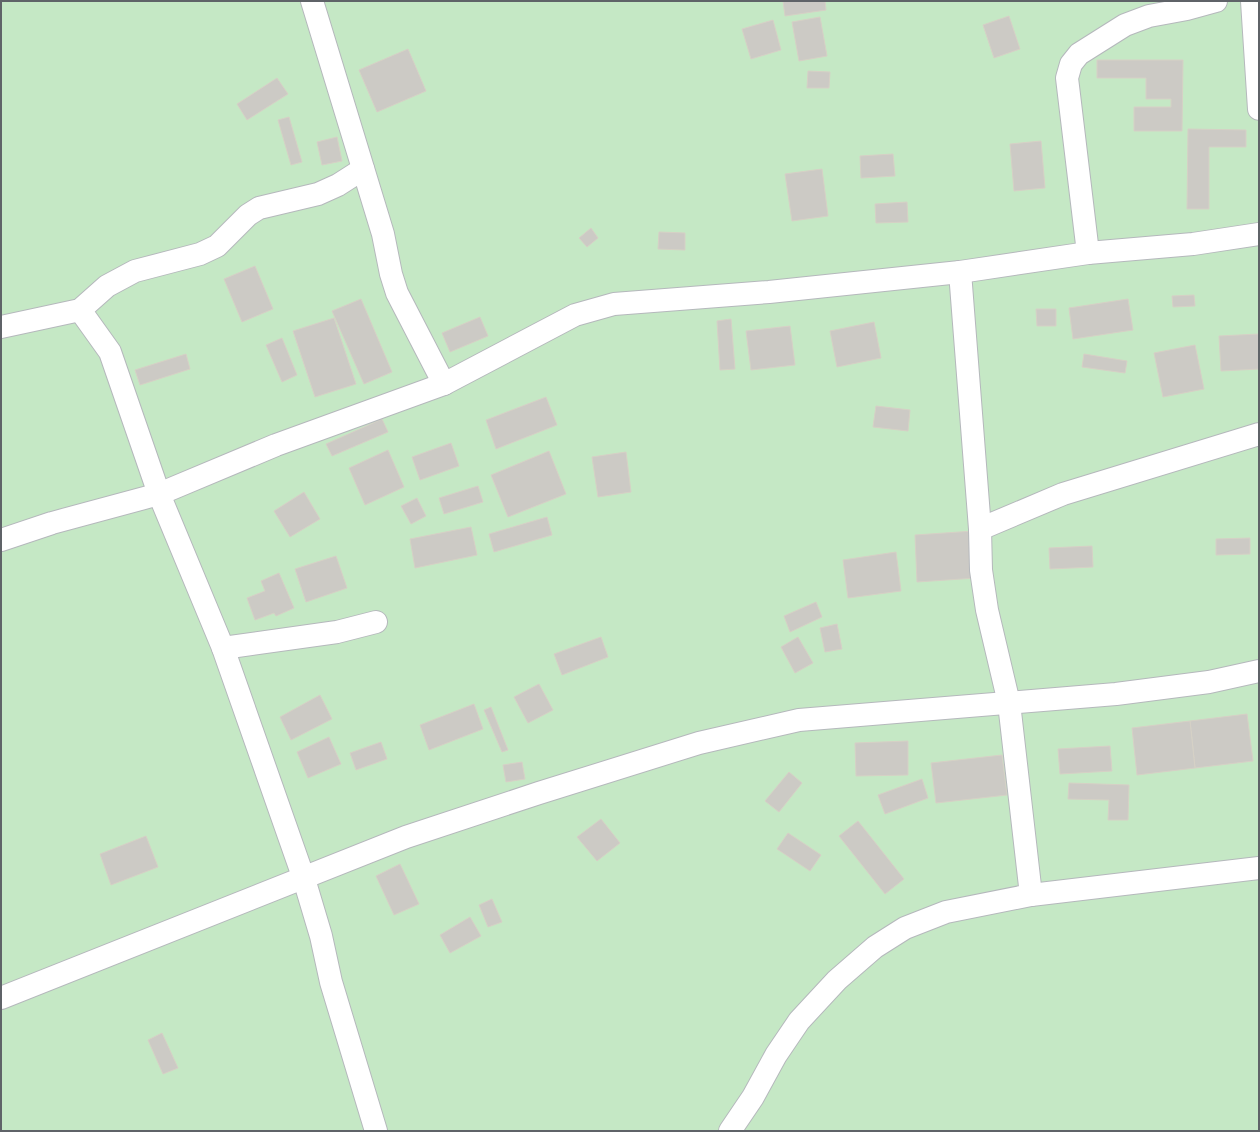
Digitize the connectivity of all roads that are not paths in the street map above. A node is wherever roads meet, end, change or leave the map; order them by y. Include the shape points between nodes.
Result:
1 (312, 1) edge
2 (1216, 1) edge
3 (1252, 1) edge
4 (1259, 109) edge
5 (363, 169) junction
6 (1259, 234) edge
7 (1088, 253) junction
8 (960, 272) junction
9 (80, 310) junction
10 (1, 327) edge
11 (444, 384) junction
12 (1259, 434) edge
13 (159, 494) junction
14 (980, 529) junction
15 (1, 540) edge
16 (376, 622) dead end
17 (223, 648) junction
18 (1259, 671) edge
19 (1009, 703) junction
20 (1259, 868) edge
21 (304, 879) junction
22 (1032, 895) junction
23 (1, 998) edge
24 (376, 1131) edge
25 (730, 1131) edge

1 - 5 street
2 - 7 street via 1149,16 1125,25 1079,54 1072,64 1067,78
3 - 4 street
5 - 9 street via 318,194 259,208 248,215 217,246 200,254 135,271 107,286
5 - 11 street via 383,234 397,293
6 - 7 street via 1193,244
7 - 8 street
8 - 11 street via 777,291 614,304 575,314
8 - 14 street
9 - 10 street
9 - 13 street via 110,352
11 - 13 street via 276,445
12 - 14 street via 1063,494
13 - 15 street via 52,523
13 - 17 street
14 - 19 street via 981,570 987,610
16 - 17 street via 337,632
17 - 21 street
18 - 19 street via 1209,682 1116,694
19 - 21 street via 799,720 699,743 406,837
19 - 22 street
20 - 22 street
21 - 23 street
21 - 24 street via 331,982
22 - 25 street via 946,912 905,928 875,947 837,980 799,1021

